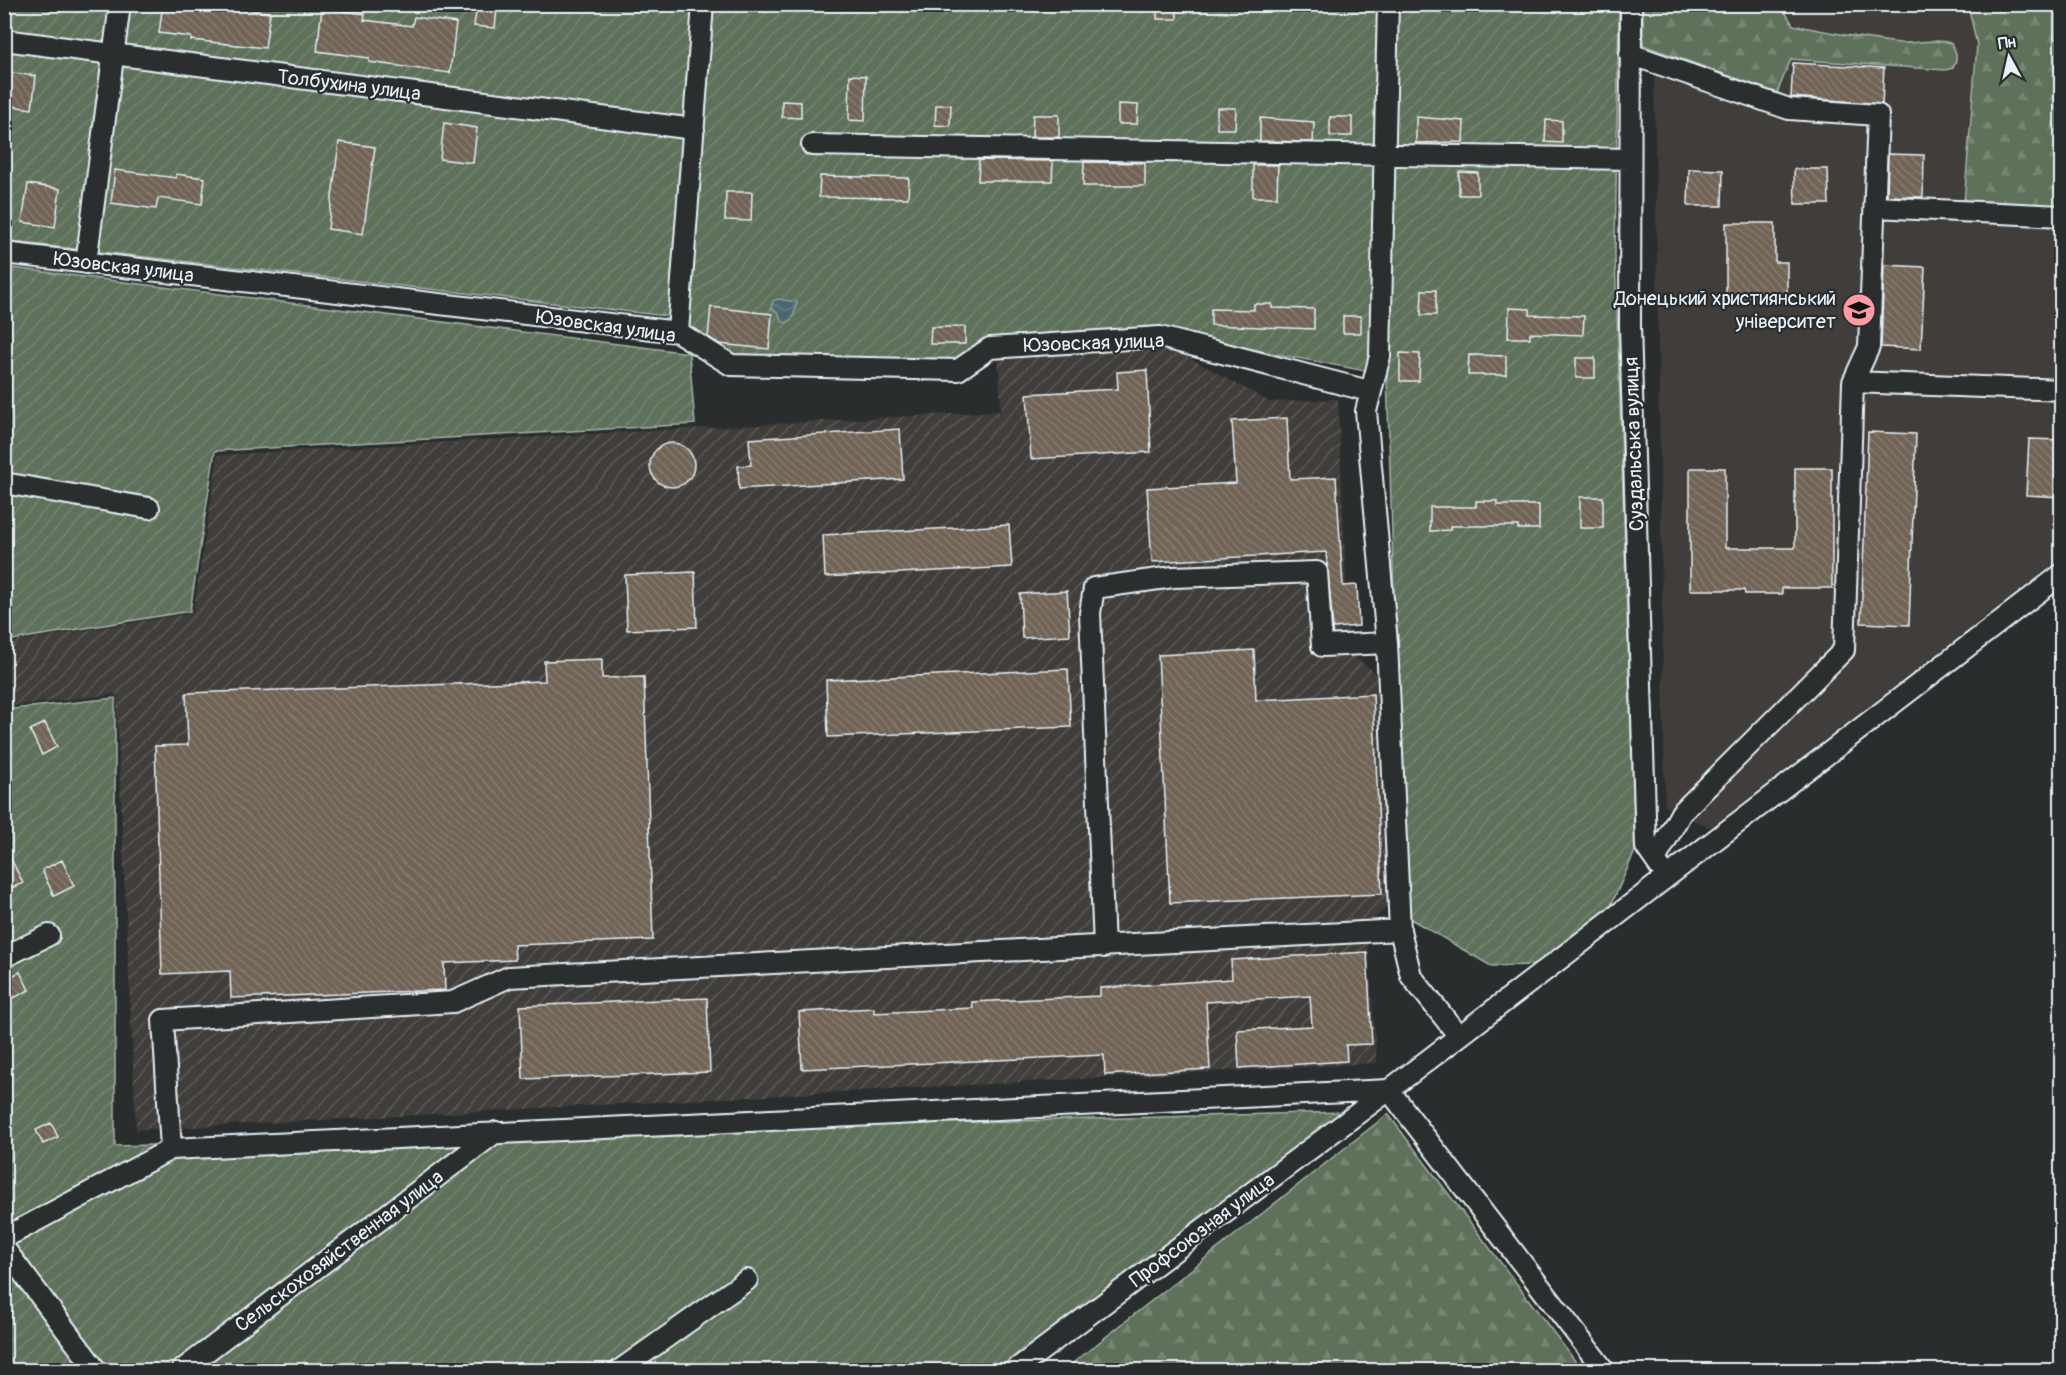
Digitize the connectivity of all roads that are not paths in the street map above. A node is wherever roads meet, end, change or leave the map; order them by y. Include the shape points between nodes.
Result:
1 (120, 4) edge
2 (703, 4) edge
3 (1388, 4) edge
4 (1630, 4) edge
5 (4, 40) edge
6 (1630, 54) junction
7 (114, 55) junction
8 (694, 129) junction
9 (812, 145) dead end
10 (1384, 154) junction
11 (1629, 159) junction
12 (1875, 207) junction
13 (2061, 216) edge
14 (4, 253) edge
15 (86, 263) junction
16 (678, 332) junction
17 (1853, 382) junction
18 (2061, 390) edge
19 (1370, 391) junction
20 (4, 483) edge
21 (149, 508) dead end
22 (2061, 574) edge
23 (1387, 643) junction
24 (1655, 860) junction
25 (1666, 877) junction
26 (1400, 930) junction
27 (49, 935) dead end
28 (1104, 947) junction
29 (4, 957) edge
30 (1458, 1035) junction
31 (1389, 1090) junction
32 (496, 1132) junction
33 (171, 1149) junction
34 (4, 1238) edge
35 (4, 1248) edge
36 (747, 1280) dead end
37 (96, 1371) edge
38 (182, 1371) edge
39 (620, 1371) edge
40 (1015, 1371) edge
41 (1604, 1371) edge

1 - 7 street
2 - 8 street
3 - 10 street
4 - 6 street, Суздальська вулиця
5 - 7 street, Толбухина улица
6 - 11 street, Суздальська вулиця
6 - 12 street via 1790,109 1878,115
7 - 8 street, Толбухина улица
7 - 15 street
8 - 16 street
9 - 10 street
10 - 11 street
10 - 19 street via 1380,356
11 - 24 street, Суздальська вулиця via 1630,326 1646,847
12 - 13 street
12 - 17 street via 1869,347
14 - 15 street, Юзовская улица
15 - 16 street, Юзовская улица
16 - 19 street, Юзовская улица via 731,365 958,370 990,348 1160,337
17 - 18 street
17 - 24 street via 1844,650 1681,813
19 - 23 street via 1366,411
20 - 21 street
22 - 25 street, Профсоюзная улица
23 - 26 street
23 - 28 street via 1322,646 1317,572 1173,577 1094,588 1090,613
24 - 25 street, Суздальська вулиця
25 - 30 street, Профсоюзная улица
26 - 28 street
26 - 30 street via 1411,976
27 - 29 street
28 - 33 street via 509,977 453,1002 163,1020
30 - 31 street, Профсоюзная улица
31 - 32 street
31 - 40 street, Профсоюзная улица
31 - 41 street
32 - 33 street
32 - 38 street, Сельскохозяйственная улица
33 - 34 street
35 - 37 street
36 - 39 street

